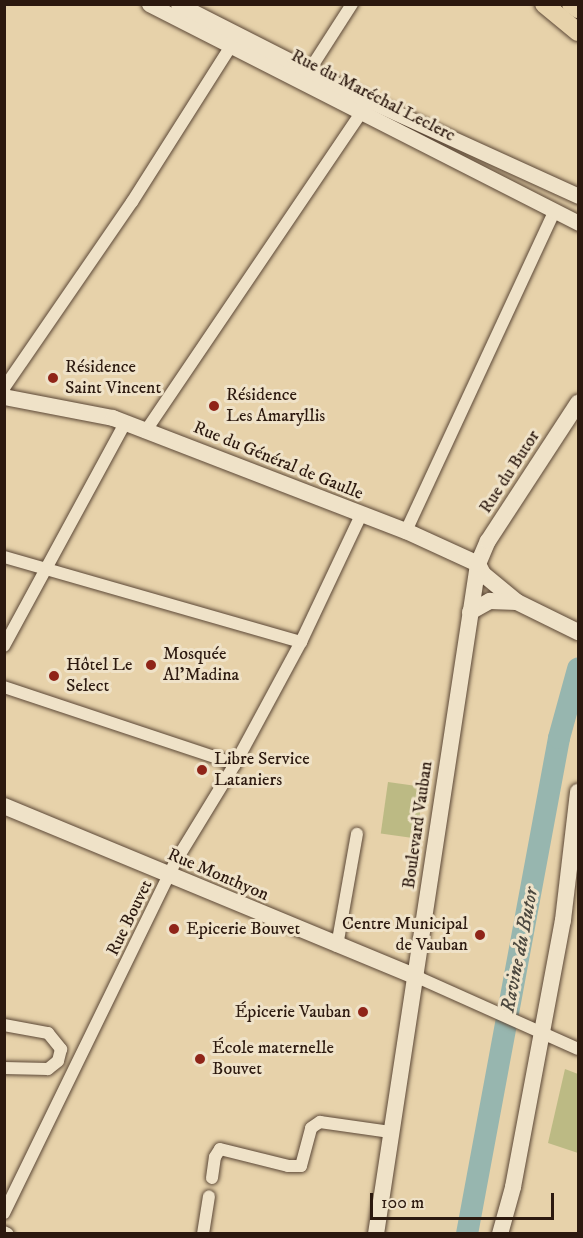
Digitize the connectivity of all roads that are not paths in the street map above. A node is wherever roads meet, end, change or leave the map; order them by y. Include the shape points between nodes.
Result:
1 (149, 4) edge
2 (178, 4) edge
3 (352, 4) edge
4 (544, 4) edge
5 (572, 4) edge
6 (579, 9) edge
7 (579, 32) edge
8 (231, 46) junction
9 (309, 71) junction
10 (361, 113) junction
11 (579, 196) edge
12 (554, 212) junction
13 (579, 223) edge
14 (4, 388) edge
15 (4, 397) edge
16 (579, 403) edge
17 (125, 423) junction
18 (146, 432) junction
19 (361, 515) junction
20 (406, 531) junction
21 (4, 557) edge
22 (478, 564) junction
23 (45, 569) junction
24 (518, 602) junction
25 (470, 612) junction
26 (574, 629) edge
27 (300, 642) junction
28 (4, 646) edge
29 (4, 687) edge
30 (235, 764) junction
31 (579, 792) edge
32 (4, 806) edge
33 (577, 814) edge
34 (575, 831) edge
35 (357, 834) dead end
36 (170, 876) junction
37 (337, 946) junction
38 (417, 977) junction
39 (4, 1025) edge
40 (535, 1031) junction
41 (579, 1048) edge
42 (4, 1068) edge
43 (390, 1132) junction
44 (212, 1178) dead end
45 (209, 1196) dead end
46 (4, 1213) edge
47 (203, 1233) edge
48 (376, 1233) edge
49 (500, 1233) edge

1 - 8 street, Rue du Maréchal Leclerc
2 - 9 street, Rue du Maréchal Leclerc
3 - 9 street
4 - 7 main road
5 - 6 main road
8 - 10 street, Rue du Maréchal Leclerc
8 - 14 street via 132,202
9 - 11 street, Rue du Maréchal Leclerc
10 - 12 street, Rue du Maréchal Leclerc
10 - 18 street
12 - 13 street, Rue du Maréchal Leclerc
12 - 20 street
15 - 17 main road, Rue du Général de Gaulle via 81,409
16 - 22 main road, Rue du Butor via 488,541
17 - 18 main road, Rue du Général de Gaulle
17 - 23 street
18 - 19 main road, Rue du Général de Gaulle
19 - 20 main road, Rue du Général de Gaulle
19 - 27 street, Rue Bouvet
20 - 22 main road, Rue du Général de Gaulle
21 - 23 street
22 - 24 main road, Rue du Général de Gaulle via 483,574
22 - 25 main road, Boulevard Vauban
23 - 27 street
23 - 28 street
24 - 25 main road, Rue du Général de Gaulle via 490,601
24 - 26 main road, Rue du Général de Gaulle
25 - 38 main road, Boulevard Vauban
27 - 30 street, Rue Bouvet
29 - 30 street
30 - 36 street, Rue Bouvet
31 - 33 main road
32 - 36 main road, Rue Monthyon
33 - 34 main road
34 - 40 main road via 563,920
35 - 37 street
36 - 37 main road, Rue Monthyon
36 - 46 street, Rue Bouvet
37 - 38 main road, Rue Monthyon
38 - 40 street
38 - 43 main road, Boulevard Vauban
39 - 42 street via 48,1033 62,1049 58,1062 48,1069
40 - 41 street
40 - 49 main road via 513,1187
43 - 44 street via 320,1122 311,1128 300,1166 220,1149
43 - 48 main road, Boulevard Vauban
45 - 47 street

